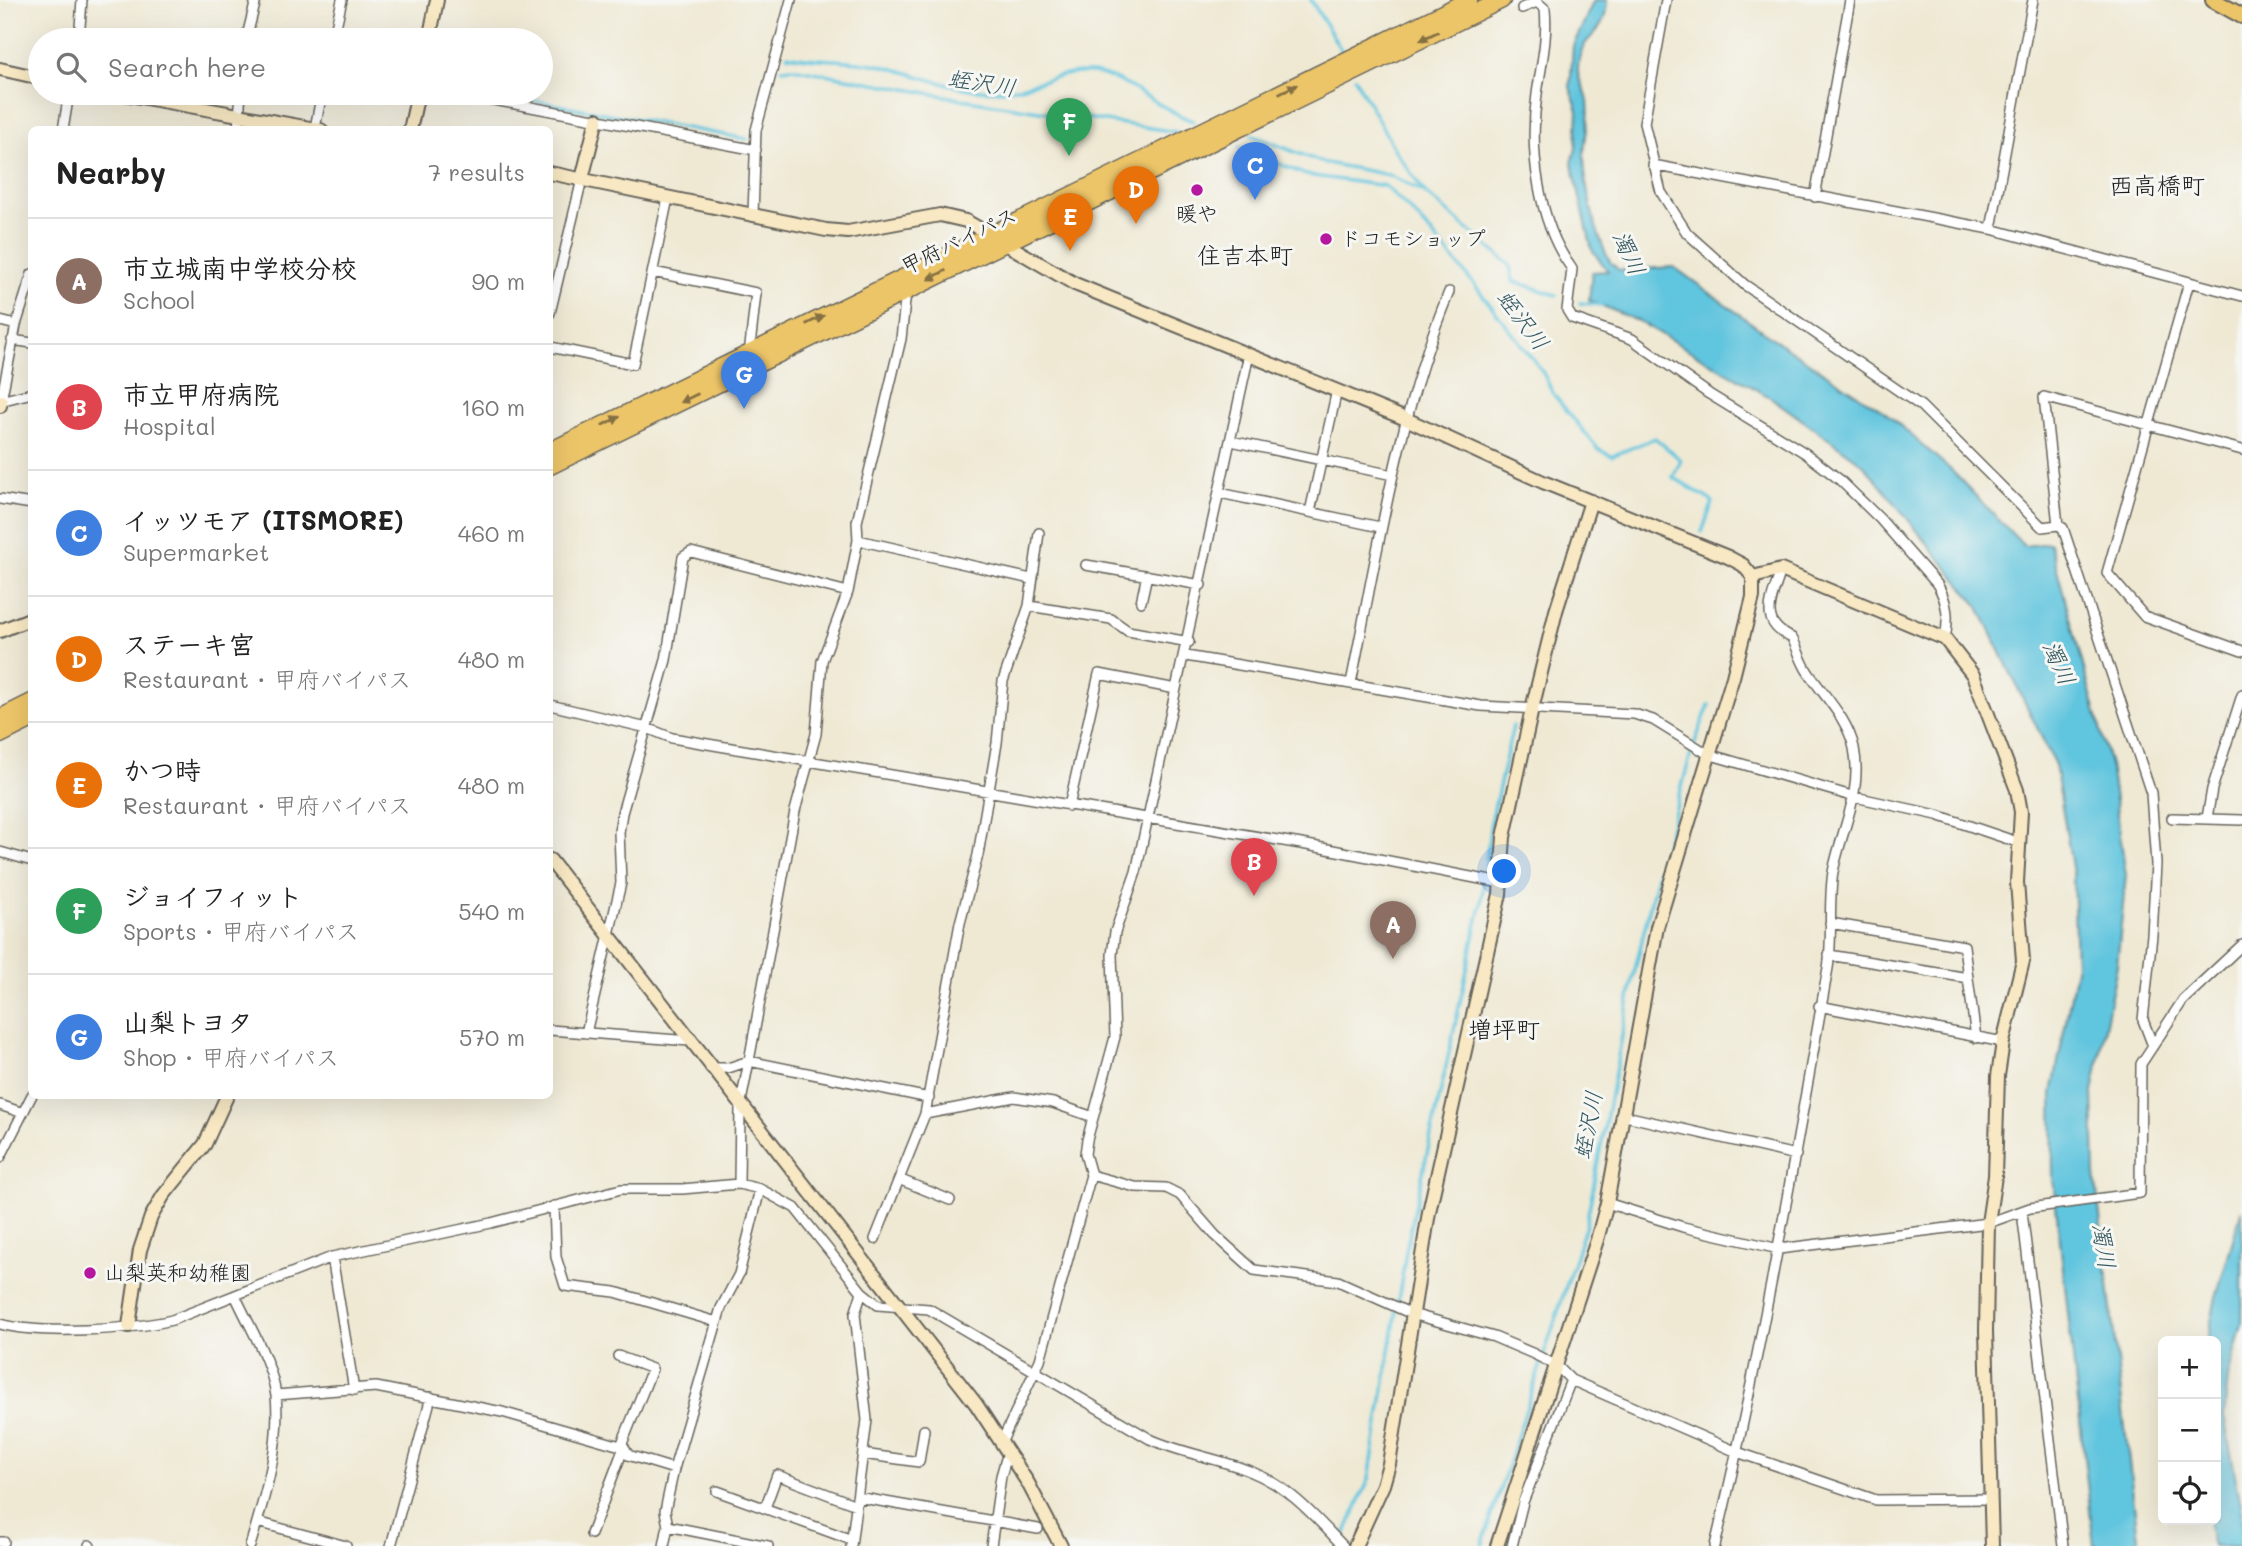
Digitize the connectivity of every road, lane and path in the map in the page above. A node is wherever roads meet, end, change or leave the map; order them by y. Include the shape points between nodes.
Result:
1 (82, 0) edge
2 (256, 0) edge
3 (342, 0) edge
4 (437, 0) edge
5 (791, 0) edge
6 (1469, 0) edge
7 (1502, 0) edge
8 (1666, 0) edge
9 (1850, 0) edge
10 (2033, 0) edge
11 (2213, 0) edge
12 (1522, 8) dead end
13 (2242, 16) edge
14 (80, 28) edge
15 (249, 28) edge
16 (336, 28) edge
17 (431, 28) edge
18 (1396, 43) junction
19 (0, 69) edge
20 (28, 75) edge
21 (67, 105) edge
22 (187, 105) edge
23 (240, 105) edge
24 (320, 105) edge
25 (415, 105) edge
26 (522, 105) edge
27 (239, 114) junction
28 (597, 119) junction
29 (64, 126) edge
30 (238, 126) edge
31 (301, 126) edge
32 (317, 126) edge
33 (411, 126) edge
34 (756, 150) junction
35 (1653, 165) junction
36 (553, 174) edge
37 (582, 179) junction
38 (1815, 197) junction
39 (668, 198) junction
40 (753, 214) junction
41 (1991, 229) junction
42 (996, 239) junction
43 (653, 272) junction
44 (2189, 282) junction
45 (28, 287) edge
46 (906, 291) junction
47 (1449, 292) dead end
48 (2242, 296) edge
49 (553, 300) edge
50 (0, 321) edge
51 (16, 325) junction
52 (12, 340) junction
53 (28, 342) edge
54 (553, 348) edge
55 (752, 351) junction
56 (1249, 354) junction
57 (2, 376) edge
58 (1337, 390) junction
59 (28, 394) edge
60 (0, 398) edge
61 (1406, 419) junction
62 (2147, 425) junction
63 (1231, 441) junction
64 (553, 450) edge
65 (2242, 450) edge
66 (1321, 460) junction
67 (553, 465) edge
68 (1393, 475) junction
69 (1220, 492) junction
70 (0, 499) edge
71 (1591, 501) junction
72 (28, 503) edge
73 (1310, 512) junction
74 (2058, 525) junction
75 (1380, 527) junction
76 (1039, 533) dead end
77 (858, 540) junction
78 (1086, 565) dead end
79 (1781, 570) junction
80 (1147, 575) junction
81 (1753, 577) junction
82 (1031, 579) junction
83 (1200, 585) junction
84 (848, 592) junction
85 (1141, 602) dead end
86 (1029, 606) junction
87 (28, 620) edge
88 (0, 631) edge
89 (1945, 639) junction
90 (1189, 642) junction
91 (2242, 651) edge
92 (1186, 656) junction
93 (1351, 683) junction
94 (1176, 689) junction
95 (2242, 695) edge
96 (28, 704) edge
97 (553, 706) edge
98 (1532, 709) junction
99 (0, 718) edge
100 (28, 721) edge
101 (647, 728) junction
102 (0, 735) edge
103 (1704, 752) junction
104 (810, 760) junction
105 (987, 793) junction
106 (1855, 797) junction
107 (1069, 806) junction
108 (2172, 818) dead end
109 (2207, 818) junction
110 (1148, 820) junction
111 (2242, 820) edge
112 (2020, 844) junction
113 (0, 852) edge
114 (28, 860) edge
115 (553, 864) edge
116 (1498, 883) junction
117 (1830, 923) junction
118 (610, 937) junction
119 (2242, 945) edge
120 (1829, 955) junction
121 (1969, 978) junction
122 (1819, 1006) junction
123 (553, 1030) edge
124 (586, 1034) junction
125 (1976, 1038) junction
126 (690, 1041) junction
127 (2003, 1042) junction
128 (2153, 1046) junction
129 (749, 1060) junction
130 (710, 1068) junction
131 (929, 1098) junction
132 (30, 1099) edge
133 (227, 1099) edge
134 (0, 1105) edge
135 (740, 1107) junction
136 (23, 1113) junction
137 (925, 1114) junction
138 (1621, 1115) junction
139 (1093, 1117) junction
140 (1796, 1154) junction
141 (0, 1158) edge
142 (1091, 1175) junction
143 (901, 1180) junction
144 (740, 1184) junction
145 (760, 1189) junction
146 (950, 1200) dead end
147 (1607, 1203) junction
148 (554, 1206) junction
149 (2026, 1210) junction
150 (1988, 1223) junction
151 (875, 1239) dead end
152 (1779, 1250) junction
153 (332, 1257) junction
154 (862, 1292) junction
155 (236, 1295) junction
156 (900, 1308) junction
157 (1409, 1313) junction
158 (717, 1322) junction
159 (0, 1324) edge
160 (129, 1326) junction
161 (618, 1356) dead end
162 (1553, 1364) junction
163 (1034, 1369) junction
164 (1571, 1380) junction
165 (354, 1390) junction
166 (276, 1395) junction
167 (431, 1397) junction
168 (924, 1430) dead end
169 (1005, 1446) junction
170 (623, 1447) junction
171 (1737, 1452) junction
172 (863, 1454) junction
173 (674, 1469) junction
174 (717, 1491) dead end
175 (1989, 1499) junction
176 (857, 1501) junction
177 (765, 1508) junction
178 (1514, 1515) junction
179 (257, 1522) junction
180 (994, 1524) junction
181 (668, 1526) junction
182 (1038, 1529) dead end
183 (591, 1534) dead end
184 (851, 1543) edge
185 (250, 1546) edge
186 (346, 1546) edge
187 (391, 1546) edge
188 (664, 1546) edge
189 (768, 1546) edge
190 (991, 1546) edge
191 (1061, 1546) edge
192 (1343, 1546) edge
193 (1355, 1546) edge
194 (1497, 1546) edge
195 (1512, 1546) edge
196 (1716, 1546) edge
197 (1992, 1546) edge
198 (2063, 1546) edge

1 - 14 street
2 - 15 street
3 - 16 street
4 - 17 street
5 - 34 street via 756,130
6 - 18 highway, 甲府バイパス
7 -> 18 highway, 甲府バイパス
8 - 35 street via 1644,123
9 - 38 street
10 - 41 street
11 - 13 main road
12 - 89 street via 1537,2 1545,9 1546,52 1536,95 1537,163 1553,241 1572,269 1567,310 1572,318 1632,339 1840,480 1937,584 1945,597
18 - 42 highway, 甲府バイパス
19 - 20 street
21 - 29 street
22 - 27 street
23 - 27 street
24 - 32 street
25 - 33 street
26 - 28 street
27 - 30 street
27 - 31 street
28 - 34 street
28 - 37 street
34 - 40 street
35 - 38 street
35 - 74 street via 1661,192 1696,242 1745,285 1921,406 2042,527
36 - 37 street
37 - 39 street
37 - 49 street
38 - 41 street
39 - 40 street
39 - 43 street
40 - 42 street via 848,232 940,215 966,221
41 - 44 street
42 -> 46 highway, 甲府バイパス
55 -> 42 highway, 甲府バイパス
42 - 56 street via 1075,284
43 - 54 street via 633,365
43 - 55 street via 756,293
44 - 48 street
44 - 62 street
45 - 51 street
46 -> 67 highway, 甲府バイパス
46 - 77 street via 898,352 857,522
47 - 61 street via 1425,350
50 - 51 street
51 - 52 street
52 - 53 street
52 - 57 street
64 -> 55 highway, 甲府バイパス
56 - 58 street
56 - 63 street
57 - 60 street
58 - 61 street
58 - 66 street
59 - 60 street
61 - 68 street
61 - 71 street
62 - 65 street
62 - 74 street via 2044,397
62 - 91 street via 2107,573 2144,616
63 - 66 street
63 - 69 street
66 - 68 street
66 - 73 street
68 - 75 street
69 - 73 street
69 - 83 street
70 - 72 street
71 - 81 street via 1728,557
71 - 98 street via 1556,611
73 - 75 street
74 - 128 street via 2063,528 2151,793 2155,864 2143,1020
75 - 93 street
76 - 82 street
77 - 82 street
77 - 84 street
78 - 80 street
79 - 81 street
79 - 89 street
79 - 106 street via 1769,611 1771,622 1777,631 1792,638 1805,668 1847,727 1856,763
80 - 83 street
80 - 85 street
81 - 103 street via 1753,597 1733,677
82 - 86 street
83 - 90 street
84 - 101 street via 748,564 691,552 683,557 669,643
84 - 104 street via 822,661
86 - 90 street via 1111,619 1128,631
86 - 105 street via 1003,681
87 - 88 street
89 - 112 street via 1973,675 2001,744 2021,812
90 - 92 street
92 - 93 street
92 - 94 street
93 - 98 street via 1481,706
94 - 107 street via 1099,674
94 - 110 street
95 - 109 street
96 - 99 highway
97 - 101 street
98 - 103 street via 1634,714 1653,720
98 - 116 street
100 - 102 highway
101 - 104 street via 672,738
101 - 118 street via 622,813 621,883
103 - 106 street
103 - 138 street via 1657,927
104 - 105 street
104 - 129 street via 795,811
105 - 107 street
105 - 131 street
106 - 112 street via 1937,815
106 - 117 street via 1833,873
107 - 110 street
108 - 109 street
109 - 111 street
110 - 116 street via 1307,845
110 - 139 street via 1115,932 1115,1037
112 - 127 street via 2017,882 2023,961
113 - 114 street
115 - 118 street
116 - 157 street
117 - 120 street
117 - 121 street via 1964,946
118 - 124 street
118 - 126 street
119 - 128 street via 2183,1000
120 - 121 street
120 - 122 street
121 - 125 street
122 - 125 street
122 - 140 street
123 - 124 street
124 - 126 street
125 - 127 street
126 - 130 street
127 - 150 street
128 - 149 street via 2141,1064 2140,1194
129 - 130 street via 728,1068
129 - 131 street
129 - 135 street
130 - 135 street
131 - 137 street
132 - 136 street
133 - 160 street via 205,1144 151,1217 140,1250
134 - 136 street
135 - 144 street
135 - 156 street
136 - 141 street
137 - 139 street via 1014,1097 1053,1103
137 - 143 street
138 - 140 street
138 - 147 street
139 - 142 street via 1085,1154
140 - 152 street
142 - 157 street via 1135,1187 1166,1188 1180,1195 1254,1270 1338,1281
142 - 163 street
143 - 146 street
143 - 151 street
144 - 145 street
144 - 148 street via 621,1189
145 - 154 street via 795,1208
145 - 158 street via 739,1274
147 - 152 street
147 - 162 street
148 - 153 street
148 - 158 street via 556,1257 565,1286 615,1292
149 - 150 street
149 - 198 street
150 - 152 street
150 - 175 street
152 - 171 street
153 - 155 street
153 - 165 street
154 - 156 street via 878,1305
154 - 172 street via 855,1314 867,1420
155 - 160 street via 172,1320
155 - 166 street
156 - 163 street via 929,1309
156 - 169 street
157 - 162 street via 1494,1337
157 - 193 street via 1389,1464
158 - 173 street
159 - 160 street via 35,1329
161 - 170 street via 652,1369
162 - 164 street
162 - 178 street
163 - 169 street
163 - 192 street via 1173,1450 1269,1480 1312,1511
164 - 171 street
164 - 178 street
165 - 166 street
165 - 167 street via 376,1387
166 - 179 street via 267,1489
167 - 170 street
167 - 187 street
168 - 172 street via 919,1462
169 - 180 street
169 - 191 street
170 - 173 street via 628,1455
170 - 183 street
171 - 175 street via 1877,1500
171 - 196 street
172 - 176 street
173 - 181 street via 666,1511
174 - 177 street
175 - 197 street
176 - 177 street via 777,1475
176 - 180 street
176 - 184 street
177 - 184 street
178 - 194 street
178 - 195 street
179 - 185 street
179 - 186 street
180 - 182 street
180 - 190 street
181 - 188 street
181 - 189 street

